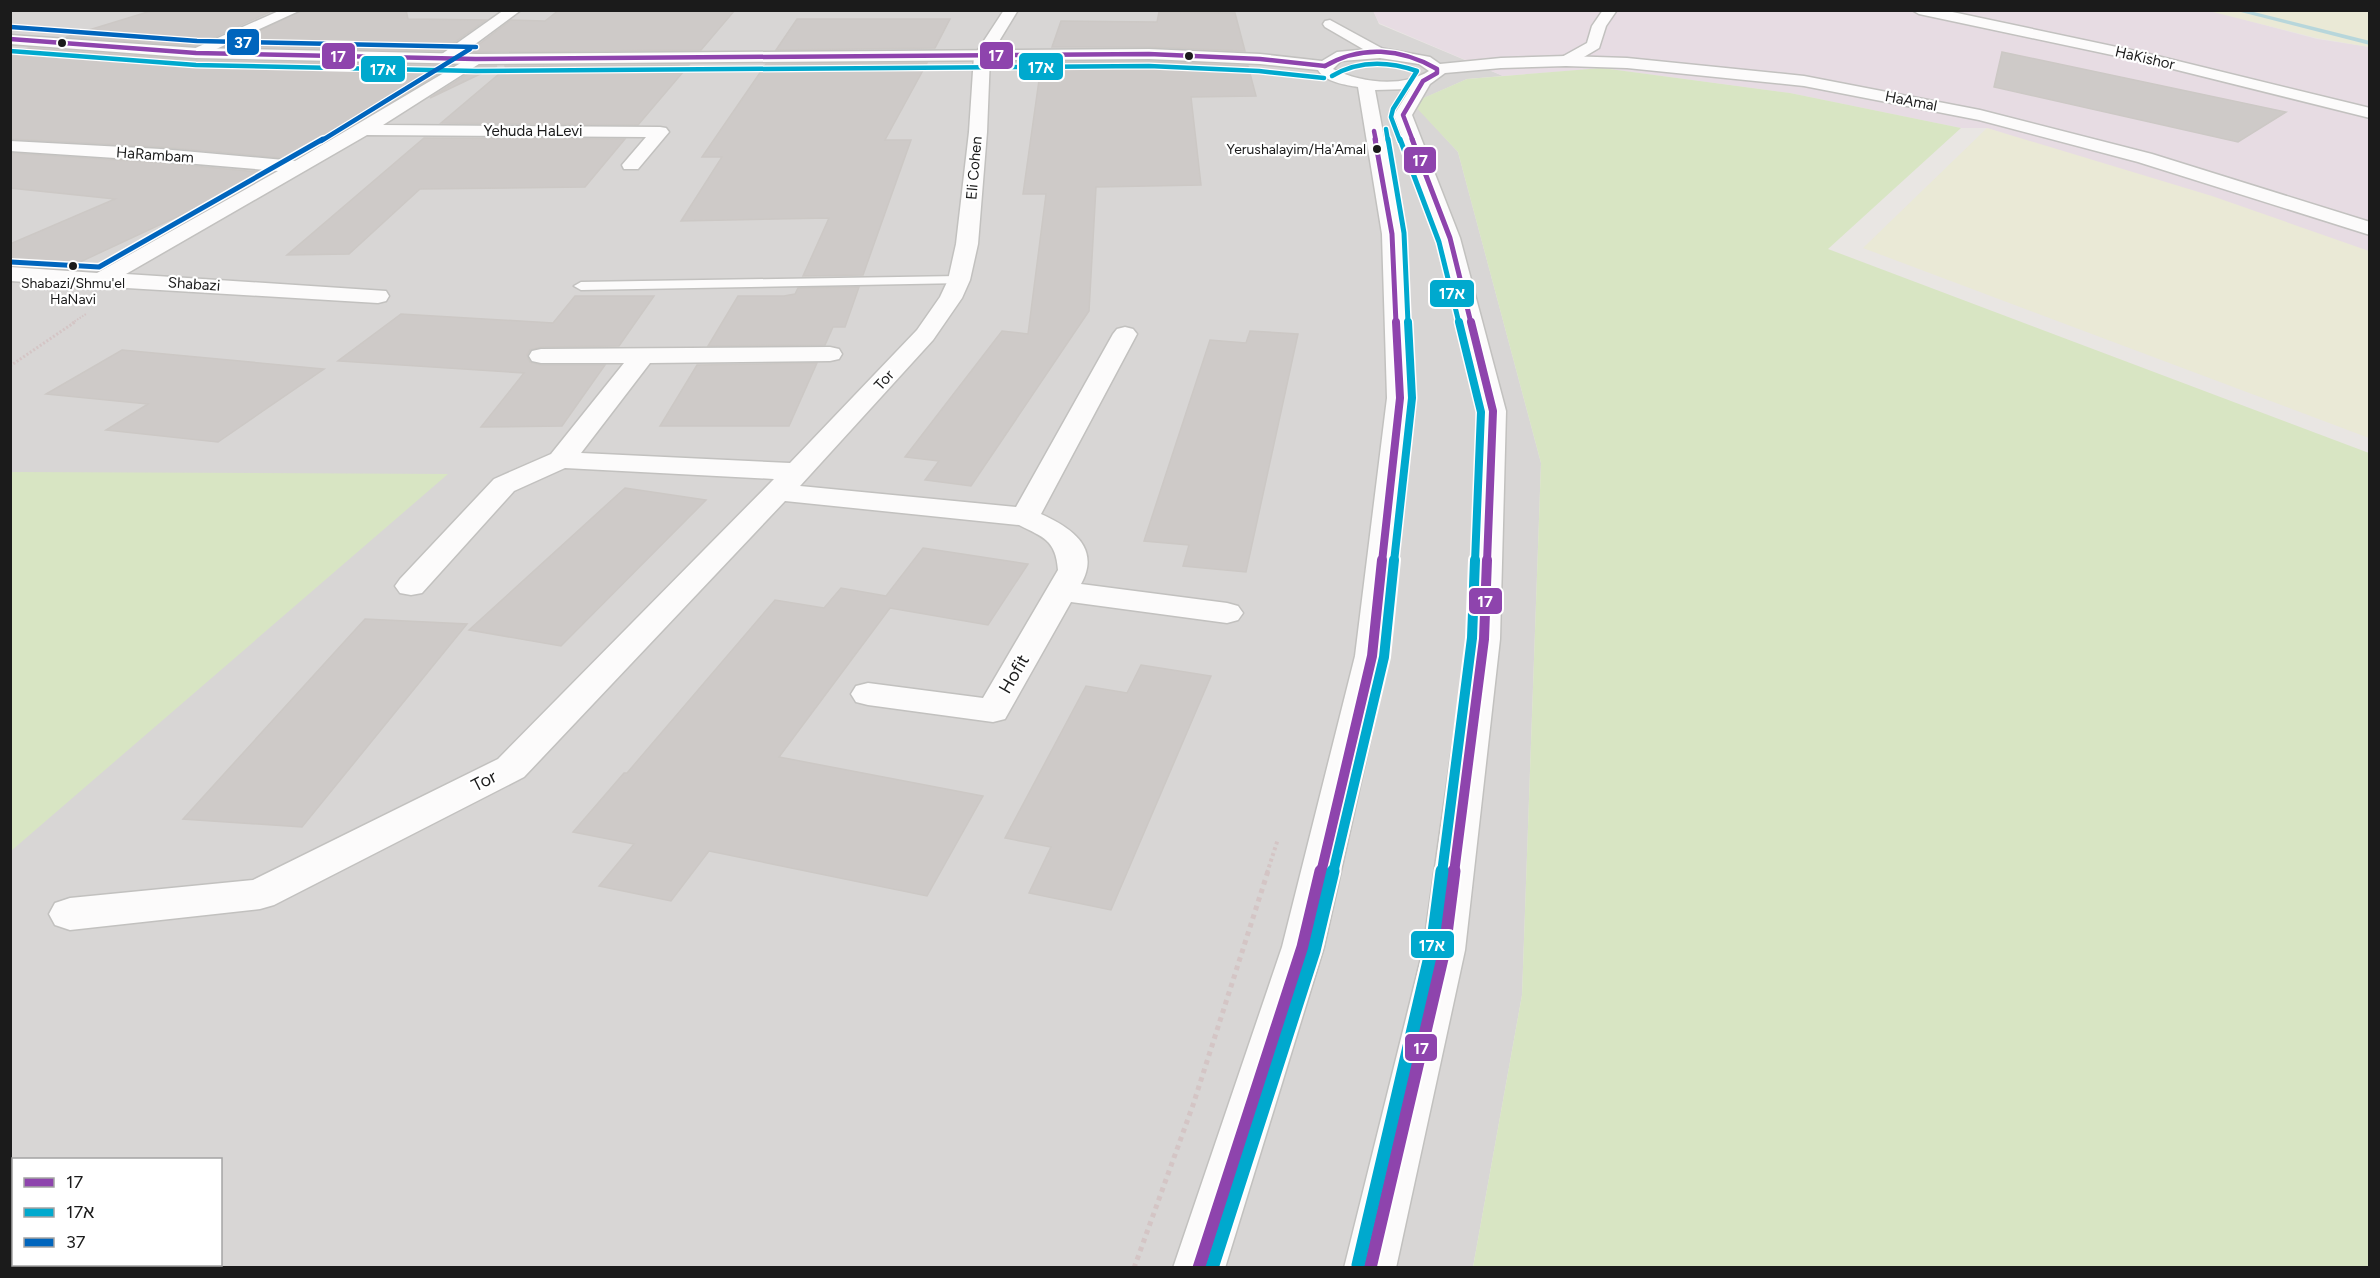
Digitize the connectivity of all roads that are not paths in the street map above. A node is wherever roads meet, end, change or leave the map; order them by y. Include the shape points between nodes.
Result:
1 (294, 10) edge
2 (514, 10) edge
3 (1011, 10) edge
4 (1610, 10) edge
5 (1919, 10) edge
6 (1328, 28) edge
7 (10, 39) edge
8 (1307, 50) dead end
9 (1380, 52) junction
10 (196, 53) junction
11 (982, 56) junction
12 (445, 58) junction
13 (1242, 58) junction
14 (476, 59) junction
15 (1566, 60) junction
16 (1331, 61) junction
17 (1430, 75) junction
18 (1366, 84) junction
19 (2370, 113) edge
20 (363, 130) junction
21 (10, 146) edge
22 (631, 165) dead end
23 (299, 167) junction
24 (2370, 229) edge
25 (10, 274) edge
26 (102, 279) junction
27 (959, 280) junction
28 (581, 286) dead end
29 (378, 296) dead end
30 (1125, 334) dead end
31 (830, 354) dead end
32 (541, 356) dead end
33 (642, 356) junction
34 (561, 460) junction
35 (788, 482) junction
36 (1025, 518) junction
37 (411, 586) dead end
38 (1061, 591) junction
39 (1227, 613) dead end
40 (868, 694) dead end
41 (70, 914) dead end
42 (1199, 1268) edge
43 (1370, 1268) edge

1 - 10 street
2 - 12 street
3 - 11 street
4 - 15 street via 1599,26 1594,45
5 - 19 street, HaKishor via 2023,30
6 - 9 street
6 - 16 street
7 - 10 street
8 - 13 street
9 - 16 street
9 - 17 street via 1432,64
10 - 12 street
11 - 13 street via 1149,54
11 - 14 street
11 - 27 street, Eli Cohen via 967,244
12 - 14 street
13 - 16 street
14 - 20 street
15 - 17 street, HaAmal via 1501,63
15 - 24 street, HaAmal via 1804,81 1980,115 2145,158
16 - 18 street, HaAmal via 1326,71
17 - 18 street, HaAmal via 1397,85
17 - 43 street via 1403,115 1450,238 1493,411 1484,639 1444,950
18 - 42 street via 1392,234 1400,398 1372,656 1303,947
20 - 22 street, Yehuda HaLevi via 660,132
20 - 23 street
21 - 23 street, HaRambam
23 - 26 street
25 - 26 street, Shabazi
26 - 29 street, Shabazi
27 - 28 lane
27 - 35 street, Tor via 925,335
30 - 36 street
31 - 33 street
32 - 33 street
33 - 34 street
34 - 35 street
34 - 37 street via 504,484
35 - 36 street, Hofit
35 - 41 street, Tor via 511,768 260,894
36 - 38 street, Hofit via 1067,541 1073,555 1073,570
38 - 39 street
38 - 40 street, Hofit via 993,711

